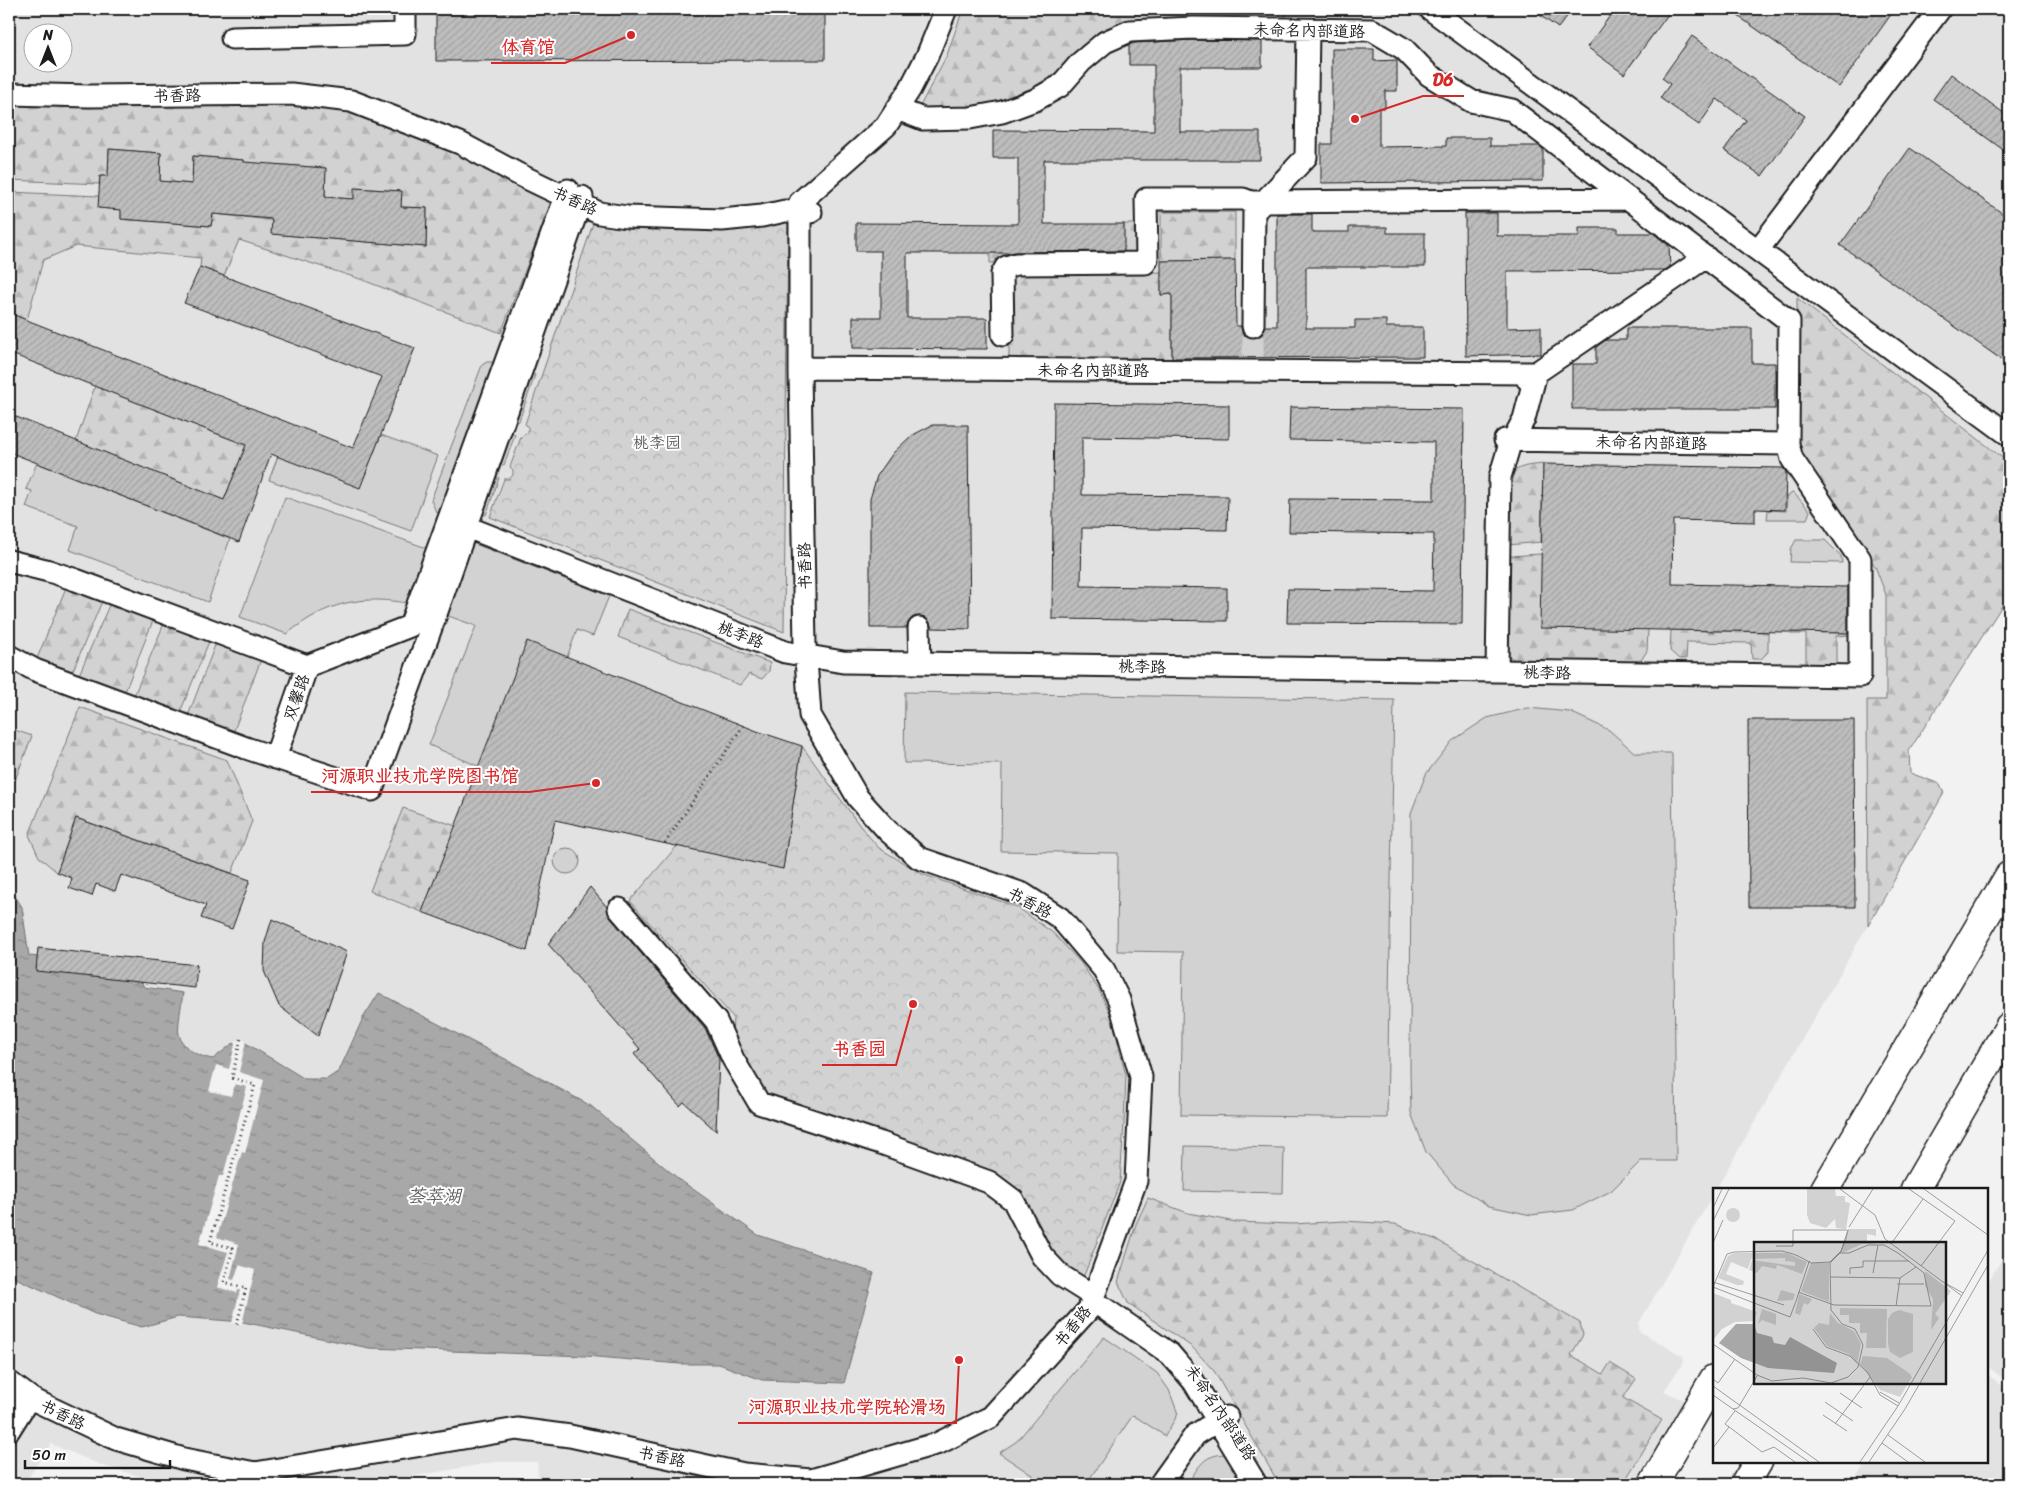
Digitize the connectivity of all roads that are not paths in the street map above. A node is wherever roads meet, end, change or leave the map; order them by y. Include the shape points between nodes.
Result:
1 (405, 9) edge
2 (946, 9) edge
3 (956, 9) edge
4 (1940, 9) edge
5 (1441, 10) edge
6 (1302, 30) junction
7 (232, 38) dead end
8 (9, 85) edge
9 (9, 94) edge
10 (902, 111) junction
11 (1624, 194) junction
12 (574, 197) junction
13 (1259, 197) junction
14 (806, 207) junction
15 (1761, 246) junction
16 (1706, 257) junction
17 (1248, 326) tunnel mouth
18 (1003, 335) dead end
19 (806, 371) junction
20 (1532, 376) junction
21 (2009, 423) edge
22 (2009, 435) edge
23 (1509, 440) junction
24 (1788, 444) junction
25 (460, 519) junction
26 (9, 561) edge
27 (919, 628) dead end
28 (810, 651) junction
29 (9, 656) edge
30 (920, 658) junction
31 (307, 666) junction
32 (1493, 666) junction
33 (1860, 672) joint
34 (275, 758) junction
35 (2009, 876) edge
36 (620, 909) dead end
37 (2009, 1027) edge
38 (1827, 1188) edge
39 (1916, 1188) edge
40 (1095, 1297) junction
41 (1713, 1381) edge
42 (9, 1382) edge
43 (16, 1401) edge
44 (1222, 1419) junction
45 (9, 1430) edge
46 (1757, 1463) edge
47 (244, 1484) edge
48 (266, 1484) edge
49 (746, 1484) edge
50 (833, 1484) edge
51 (1160, 1484) edge
52 (1256, 1484) edge
53 (1268, 1484) edge
54 (1653, 1484) edge
55 (1745, 1484) edge

1 - 7 street via 405,34
2 - 10 street
3 - 10 street via 918,97
4 - 15 street
5 - 15 street
6 - 10 street, 未命名内部道路 via 1193,28 1130,31 1105,42 1060,86 1035,100 1002,112 970,118 924,119
6 - 11 street, 未命名内部道路 via 1372,30 1404,49 1429,75 1470,101 1512,110
6 - 13 street via 1306,157
8 - 12 street, 书香路 via 291,84 354,93 464,136
9 - 12 street, 书香路 via 291,94 351,101 460,143
10 - 14 street via 894,133
11 - 13 street
11 - 16 street, 未命名内部道路
12 - 14 street, 书香路 via 599,213 627,217 722,220
12 - 25 street
13 - 17 street via 1245,209
13 - 18 street via 1146,199 1147,259 1142,264 1016,264 1006,267 1002,274
14 - 19 street, 书香路
15 - 21 street
15 - 22 street
16 - 20 street
16 - 24 street, 未命名内部道路 via 1789,322
19 - 20 street, 未命名内部道路 via 1248,368
19 - 28 street, 书香路
20 - 23 street
23 - 24 street, 未命名内部道路
23 - 32 street via 1500,477
24 - 33 street, 未命名内部道路 via 1792,459 1860,559
25 - 28 street, 桃李路 via 785,652
25 - 31 street via 410,626
25 - 34 street via 372,790
26 - 31 street, 双馨路 via 76,580
27 - 30 street
28 - 30 street, 桃李路 via 844,650
28 - 40 street, 书香路 via 810,715 858,798 919,858 1023,894 1060,918 1104,970 1119,1000 1141,1078 1136,1181
29 - 34 street via 34,670
30 - 32 street, 桃李路
31 - 34 street, 双馨路
32 - 33 street, 桃李路
35 - 38 main road
36 - 40 street, 未命名内部道路 via 716,1021 733,1059 759,1103 988,1182 1013,1200 1042,1256 1060,1275
37 - 39 main road
40 - 42 street, 书香路 via 1089,1309 992,1417 938,1443 811,1480 744,1474 570,1436 517,1429 255,1473 184,1459 116,1439 32,1399
40 - 44 street, 未命名内部道路 via 1180,1352 1204,1380
40 - 50 street, 书香路 via 1096,1311 996,1426 940,1453
41 - 54 main road
43 - 45 street
43 - 47 street, 书香路 via 111,1448 182,1470
44 - 51 street via 1195,1435
44 - 52 street, 未命名内部道路
44 - 53 street, 未命名内部道路
46 - 55 main road
48 - 49 street, 书香路 via 516,1441 570,1448

